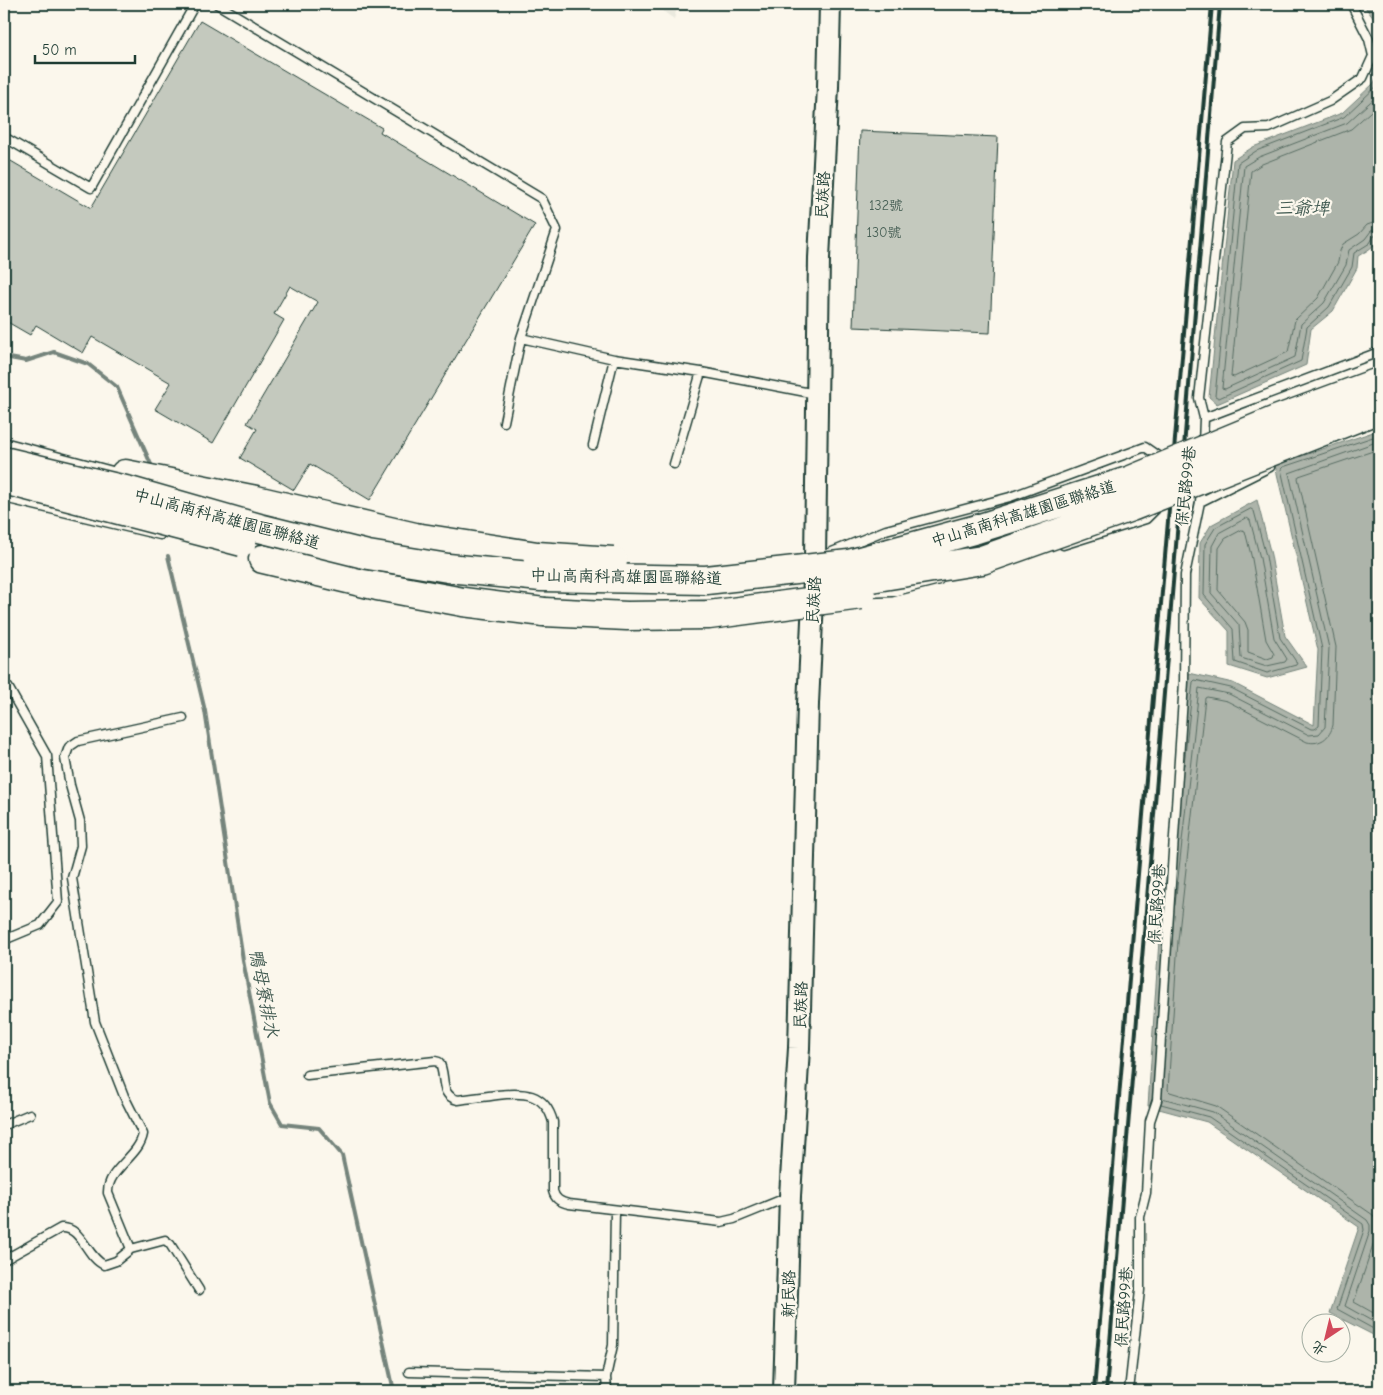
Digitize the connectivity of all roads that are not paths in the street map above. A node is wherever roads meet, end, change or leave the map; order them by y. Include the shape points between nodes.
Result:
1 (195, 4) edge
2 (217, 4) edge
3 (830, 4) edge
4 (1351, 4) edge
5 (4, 137) edge
6 (521, 338) junction
7 (1379, 352) edge
8 (614, 359) junction
9 (702, 372) junction
10 (1379, 382) edge
11 (816, 394) junction
12 (1379, 409) edge
13 (1204, 418) junction
14 (504, 422) dead end
15 (4, 442) edge
16 (593, 445) dead end
17 (1202, 456) dead end
18 (4, 461) edge
19 (1281, 462) dead end
20 (674, 464) dead end
21 (125, 474) junction
22 (1202, 474) dead end
23 (4, 480) edge
24 (1157, 482) dead end
25 (1157, 491) dead end
26 (194, 496) dead end
27 (4, 498) edge
28 (1200, 502) junction
29 (977, 529) junction
30 (167, 536) dead end
31 (1054, 548) dead end
32 (258, 558) joint
33 (810, 559) junction
34 (982, 560) junction
35 (327, 566) dead end
36 (565, 566) dead end
37 (613, 569) dead end
38 (949, 577) dead end
39 (813, 595) junction
40 (784, 597) dead end
41 (8, 687) dead end
42 (183, 718) dead end
43 (4, 940) edge
44 (307, 1075) dead end
45 (30, 1114) dead end
46 (4, 1125) edge
47 (790, 1196) junction
48 (616, 1210) junction
49 (131, 1249) junction
50 (4, 1260) edge
51 (199, 1290) dead end
52 (409, 1372) dead end
53 (606, 1377) junction
54 (608, 1391) edge
55 (784, 1391) edge
56 (1129, 1391) edge

1 - 5 lane via 91,188
2 - 6 lane via 542,199 557,230
3 - 11 street, 民族路
4 - 13 lane, 保民路99巷 via 1369,39 1373,56 1363,78 1330,101 1269,128 1245,130 1227,142 1199,398
6 - 8 lane
6 - 14 lane
7 - 13 lane
8 - 9 lane
8 - 16 lane
9 - 11 lane
9 - 20 lane
10 - 29 highway, 中山高南科高雄園區聯絡道, bridge via 1276,420 1131,480
11 - 33 street, 民族路
12 - 34 highway, 中山高南科高雄園區聯絡道, bridge via 1131,507
13 - 17 lane, 保民路99巷
15 - 21 lane
18 - 29 highway, 中山高南科高雄園區聯絡道, bridge via 368,555 448,568 541,577 706,580 849,564
19 - 28 lane
21 - 26 lane
21 - 29 highway, bridge via 415,537 537,556 627,562 719,560
22 - 28 lane, 保民路99巷
23 - 34 highway, 中山高南科高雄園區聯絡道, bridge via 279,552 414,582 539,595 705,598 842,583
24 - 33 lane via 1158,456 1145,447 1010,497 886,530
25 - 31 lane via 1156,509 1146,519
27 - 30 lane
28 - 56 lane, 保民路99巷 via 1186,575 1184,682 1157,1100 1150,1121 1146,1193 1140,1217 1140,1290
32 - 34 highway, bridge via 463,602 544,612 626,616 719,614 854,597
32 - 35 lane
33 - 39 street, 民族路
36 - 37 lane
38 - 39 lane via 892,592
39 - 40 lane
39 - 47 street, 民族路 via 799,1048
41 - 43 lane via 47,756 58,902 40,925
42 - 49 lane via 78,741 69,747 66,758 80,821 81,846 72,878 95,1022 143,1134 139,1146 108,1186
44 - 48 lane via 435,1061 440,1062 443,1068 445,1092 450,1098 529,1094 542,1101 553,1122 555,1197 569,1204
45 - 46 lane
47 - 48 lane via 721,1222
47 - 55 street, 新民路
48 - 53 lane via 613,1346
49 - 50 lane via 116,1262 104,1265 93,1258 74,1230 61,1228
49 - 51 lane via 165,1240
52 - 53 lane
53 - 54 lane

